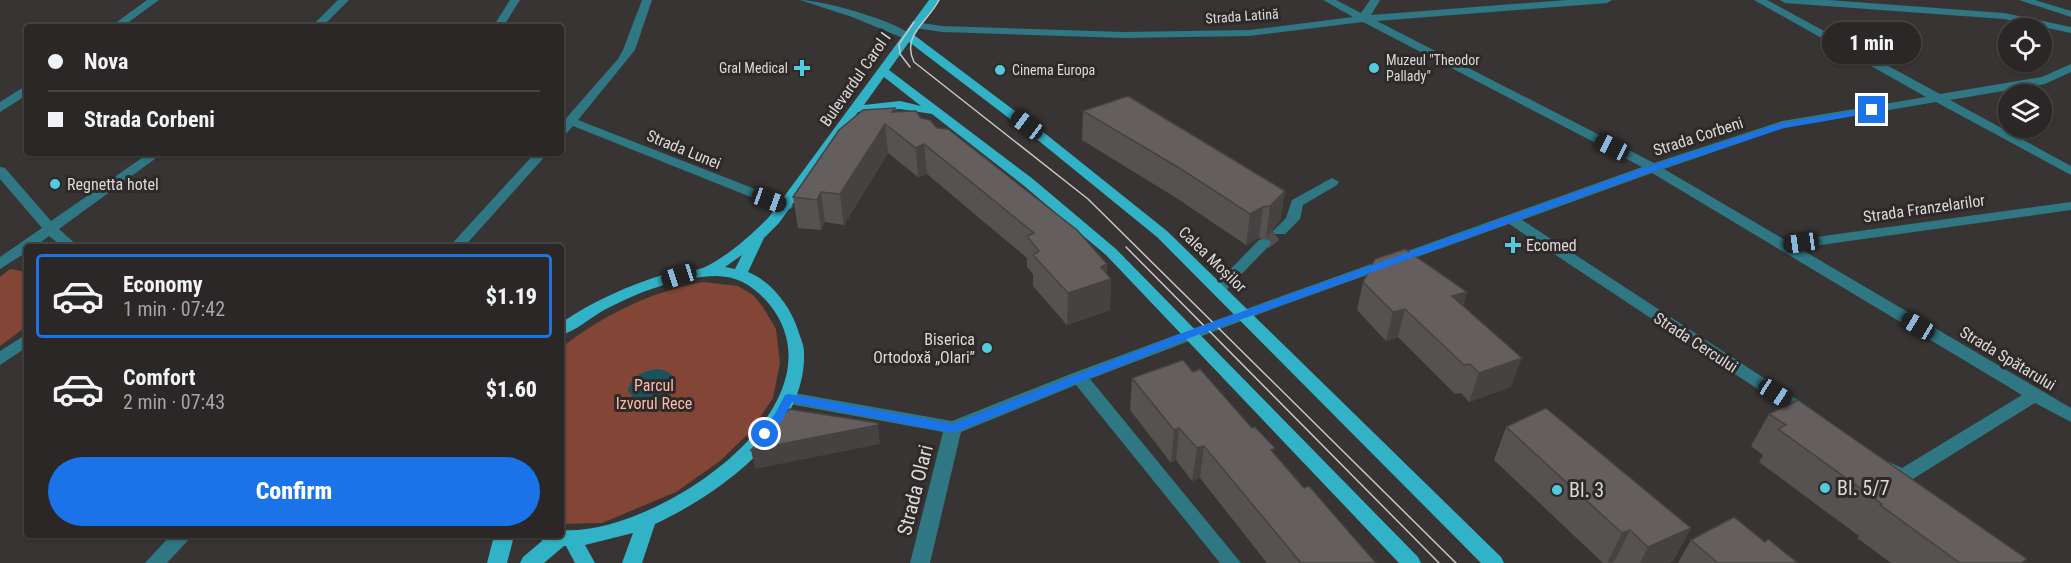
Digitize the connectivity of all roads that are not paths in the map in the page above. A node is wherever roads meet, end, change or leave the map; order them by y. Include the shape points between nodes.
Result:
1 (154, 0) edge
2 (344, 0) edge
3 (515, 0) edge
4 (647, 0) edge
5 (805, 0) edge
6 (934, 0) edge
7 (1328, 0) edge
8 (1375, 0) edge
9 (1607, 0) edge
10 (1760, 0) edge
11 (1785, 0) edge
12 (2024, 0) edge
13 (2071, 14) edge
14 (2004, 16) junction
15 (1364, 19) junction
16 (119, 24) edge
17 (319, 24) edge
18 (500, 24) edge
19 (915, 25) junction
20 (2071, 30) edge
21 (907, 36) junction
22 (2071, 67) edge
23 (883, 71) junction
24 (24, 91) edge
25 (1940, 99) junction
26 (0, 108) edge
27 (856, 110) junction
28 (936, 113) junction
29 (566, 126) edge
30 (154, 156) edge
31 (539, 156) edge
32 (1653, 168) junction
33 (0, 171) edge
34 (2071, 171) edge
35 (1332, 182) dead end
36 (786, 206) junction
37 (2071, 206) edge
38 (1511, 219) junction
39 (51, 230) junction
40 (1280, 231) tunnel mouth
41 (759, 235) junction
42 (1264, 243) tunnel mouth
43 (30, 244) edge
44 (68, 244) edge
45 (459, 244) edge
46 (1782, 246) junction
47 (24, 248) edge
48 (0, 264) edge
49 (709, 272) junction
50 (740, 274) junction
51 (1218, 290) junction
52 (1244, 314) junction
53 (564, 328) edge
54 (1189, 334) junction
55 (24, 341) edge
56 (0, 359) edge
57 (1079, 376) junction
58 (2035, 395) junction
59 (789, 398) junction
60 (2071, 417) edge
61 (1824, 426) edge
62 (953, 428) junction
63 (1873, 458) edge
64 (647, 519) junction
65 (180, 538) edge
66 (503, 538) edge
67 (561, 538) edge
68 (564, 538) edge
69 (155, 563) edge
70 (497, 563) edge
71 (530, 563) edge
72 (585, 563) edge
73 (632, 563) edge
74 (920, 563) edge
75 (1231, 563) edge
76 (1411, 563) edge
77 (1494, 563) edge

1 - 16 street
2 - 17 street
3 - 18 street
4 - 29 street via 622,61
5 - 21 street
6 - 19 main road, Bulevardul Carol I
7 - 15 street, Strada Spătarului
8 - 15 street
9 - 15 street, Strada Latină
10 - 25 street
11 - 14 street
12 - 13 street
12 - 14 street
14 - 20 street
15 - 19 street, Strada Latină via 1248,33 1124,35
15 - 32 street, Strada Spătarului
19 - 21 main road, Bulevardul Carol I
21 - 23 main road, Bulevardul Carol I
21 - 51 main road, Calea Moșilor via 1126,204
22 - 25 street, Strada Corbeni via 2045,80
23 - 27 main road, Bulevardul Carol I
23 - 28 main road
24 - 26 street
25 - 32 street, Strada Corbeni via 1782,125
25 - 34 street
27 - 28 main road via 900,105
27 - 36 main road, Bulevardul Carol I
28 - 54 main road via 1028,182 1111,252
29 - 36 street, Strada Lunei
30 - 39 street
31 - 45 street
32 - 38 street, Strada Corbeni
32 - 46 street, Strada Spătarului
33 - 39 street
35 - 40 street via 1297,203 1293,219
36 - 41 main road, Bulevardul Carol I
37 - 46 street, Strada Franzelarilor
38 - 52 street, Strada Corbeni
38 - 61 street, Strada Cercului
39 - 43 street
39 - 44 street
41 - 49 main road, Bulevardul Carol I
41 - 50 main road, Bulevardul Carol I
42 - 51 street
46 - 58 street, Strada Spătarului
47 - 48 street
49 - 50 main road
49 - 53 main road via 679,276 627,293
50 - 59 main road via 782,308 795,335 797,365
51 - 52 main road, Calea Moșilor
52 - 54 street
52 - 77 main road, Calea Moșilor
54 - 57 street
54 - 76 main road
55 - 56 street
57 - 62 street
57 - 75 street
58 - 60 street, Strada Spătarului
58 - 63 street via 1902,477
59 - 62 street, Strada Olari
59 - 64 main road via 750,452 680,504
62 - 74 street, Strada Olari
64 - 68 main road via 599,535
64 - 73 main road
65 - 69 street
66 - 70 main road
67 - 71 main road
67 - 72 main road

